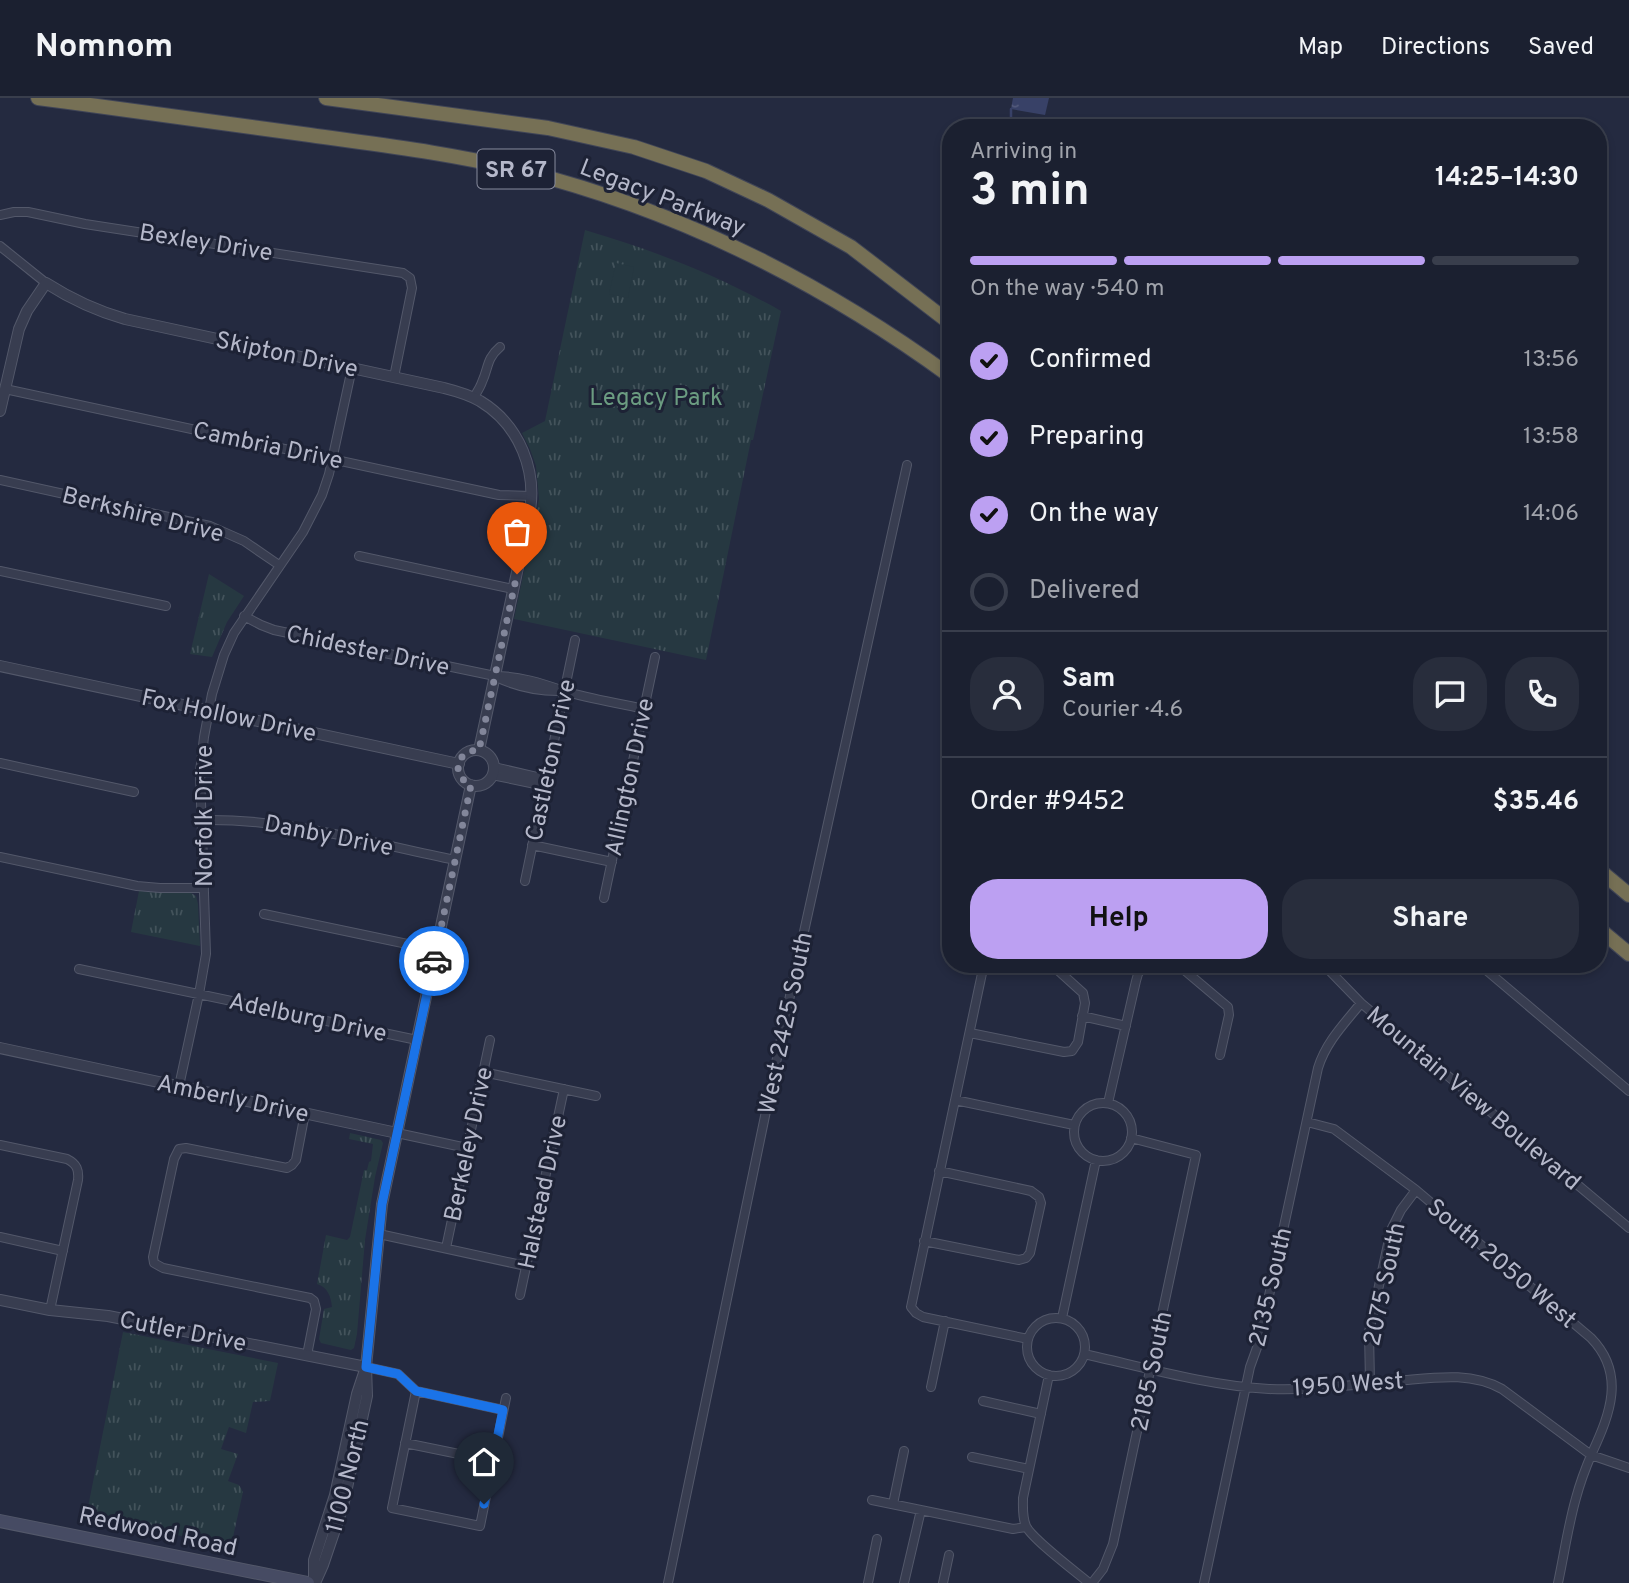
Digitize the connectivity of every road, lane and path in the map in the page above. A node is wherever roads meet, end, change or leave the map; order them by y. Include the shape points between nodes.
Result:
1 (38, 98) edge
2 (326, 98) edge
3 (0, 215) edge
4 (0, 246) edge
5 (46, 283) junction
6 (942, 317) edge
7 (500, 347) dead end
8 (352, 368) junction
9 (942, 370) edge
10 (394, 377) junction
11 (5, 389) junction
12 (474, 398) junction
13 (0, 411) edge
14 (333, 459) junction
15 (907, 465) dead end
16 (0, 480) edge
17 (531, 496) junction
18 (359, 556) dead end
19 (279, 565) junction
20 (0, 571) edge
21 (513, 589) junction
22 (166, 607) dead end
23 (244, 616) junction
24 (575, 640) dead end
25 (655, 657) dead end
26 (0, 666) edge
27 (495, 676) junction
28 (565, 691) junction
29 (644, 709) junction
30 (209, 710) junction
31 (479, 750) junction
32 (0, 763) edge
33 (459, 764) junction
34 (493, 771) junction
35 (545, 782) junction
36 (471, 785) junction
37 (134, 792) dead end
38 (201, 820) junction
39 (532, 845) junction
40 (0, 858) edge
41 (455, 860) junction
42 (612, 862) junction
43 (1607, 877) edge
44 (525, 881) dead end
45 (204, 888) junction
46 (1629, 895) edge
47 (604, 898) dead end
48 (264, 914) dead end
49 (1607, 936) edge
50 (436, 950) junction
51 (1629, 954) edge
52 (79, 969) dead end
53 (982, 973) edge
54 (1061, 973) edge
55 (1139, 973) edge
56 (1188, 973) edge
57 (1332, 973) edge
58 (1490, 973) edge
59 (199, 994) junction
60 (1361, 1003) junction
61 (1082, 1016) junction
62 (1126, 1026) junction
63 (970, 1033) junction
64 (417, 1040) junction
65 (490, 1040) dead end
66 (0, 1048) edge
67 (1220, 1055) dead end
68 (483, 1072) junction
69 (178, 1086) junction
70 (564, 1089) junction
71 (1629, 1091) edge
72 (596, 1096) dead end
73 (955, 1100) junction
74 (1108, 1103) junction
75 (305, 1113) junction
76 (1307, 1122) junction
77 (1074, 1125) junction
78 (397, 1133) junction
79 (1131, 1138) junction
80 (0, 1145) edge
81 (467, 1148) junction
82 (1096, 1160) junction
83 (939, 1171) junction
84 (1416, 1191) junction
85 (1628, 1226) edge
86 (379, 1234) junction
87 (0, 1237) edge
88 (924, 1241) junction
89 (446, 1248) junction
90 (63, 1251) junction
91 (526, 1266) junction
92 (520, 1295) dead end
93 (0, 1300) edge
94 (50, 1310) junction
95 (1062, 1318) junction
96 (945, 1321) junction
97 (1028, 1339) junction
98 (1084, 1354) junction
99 (307, 1355) junction
100 (366, 1367) junction
101 (1151, 1369) junction
102 (1049, 1375) junction
103 (1370, 1383) junction
104 (932, 1387) dead end
105 (1246, 1387) junction
106 (416, 1391) junction
107 (506, 1398) dead end
108 (983, 1401) dead end
109 (503, 1410) junction
110 (1041, 1414) junction
111 (405, 1443) junction
112 (904, 1451) dead end
113 (1591, 1455) junction
114 (972, 1457) dead end
115 (493, 1461) junction
116 (1629, 1468) edge
117 (1029, 1469) junction
118 (872, 1500) dead end
119 (893, 1504) junction
120 (920, 1510) junction
121 (0, 1521) edge
122 (1026, 1527) junction
123 (877, 1539) dead end
124 (949, 1555) dead end
125 (308, 1583) edge
126 (314, 1583) edge
127 (668, 1583) edge
128 (868, 1583) edge
129 (905, 1583) edge
130 (943, 1583) edge
131 (1091, 1583) edge
132 (1204, 1583) edge
133 (1558, 1583) edge

1 - 9 highway, Legacy Parkway / SR 67 via 425,150 575,185 658,214 772,265 860,315
2 - 6 highway, Legacy Parkway / SR 67 via 548,128 634,147 706,171 851,247
3 - 10 street, Bexley Drive via 28,212 403,273 410,278 412,294
4 - 5 street, Skipton Drive
5 - 8 street, Skipton Drive via 94,309 125,319
5 - 11 street via 19,329
7 - 12 street via 490,357
8 - 10 street, Skipton Drive
8 - 14 street, Norfolk Drive
10 - 12 street, Skipton Drive
11 - 13 street
11 - 14 street, Cambria Drive
12 - 17 street, Skipton Drive via 497,414 519,442 529,470
14 - 17 street, Cambria Drive via 499,495
14 - 19 street, Norfolk Drive via 317,507
15 - 127 street, West 2425 South
16 - 19 street, Berkshire Drive via 201,523 244,541
17 - 21 street
18 - 21 street
19 - 23 street, Norfolk Drive
20 - 22 street
21 - 27 street
23 - 27 street, Chidester Drive via 274,630
23 - 30 street, Norfolk Drive via 224,655
24 - 28 street, Castleton Drive
25 - 29 street, Allington Drive
26 - 30 street, Fox Hollow Drive
27 - 28 street, Chidester Drive via 522,678
27 - 31 street
28 - 29 street, Chidester Drive
28 - 35 street, Castleton Drive
29 - 42 street, Allington Drive
30 - 33 street, Fox Hollow Drive
30 - 38 street, Norfolk Drive via 201,760
31 - 33 street via 466,753
31 - 34 street via 489,756
32 - 37 street
33 - 36 street via 461,776
34 - 35 street
34 - 36 street via 485,783
35 - 39 street, Castleton Drive
36 - 41 street, 1100 North
38 - 41 street, Danby Drive via 282,824
38 - 45 street, Norfolk Drive
39 - 42 street
39 - 44 street, Castleton Drive
40 - 45 street via 136,886
41 - 50 street, 1100 North
42 - 47 street, Allington Drive
43 - 46 highway
45 - 59 street, Norfolk Drive via 206,954
48 - 50 street
49 - 51 highway
50 - 64 street, 1100 North
52 - 59 street, Adelburg Drive
53 - 63 street
54 - 61 street via 1083,993
55 - 62 street
56 - 67 street via 1228,1007
57 - 60 street, Mountain View Boulevard
58 - 71 street
59 - 64 street, Adelburg Drive
59 - 69 street, Norfolk Drive
60 - 76 street, 2135 South via 1323,1053
60 - 85 street, Mountain View Boulevard
61 - 62 street
61 - 63 street via 1072,1051
62 - 74 street
63 - 73 street
64 - 78 street, 1100 North
65 - 68 street, Berkeley Drive
66 - 69 street, Amberly Drive
68 - 70 street
68 - 81 street, Berkeley Drive
69 - 75 street, Amberly Drive
70 - 72 street
70 - 91 street, Halstead Drive
73 - 77 street
73 - 83 street
74 - 77 street via 1087,1107
74 - 79 street via 1127,1115
75 - 78 street, Amberly Drive
75 - 99 street via 296,1160 287,1168 179,1149 154,1263 310,1298 316,1309
76 - 84 street, South 2050 West via 1334,1129
76 - 105 street, 2135 South
77 - 82 street via 1078,1147
78 - 81 street, Amberly Drive
78 - 86 street, 1100 North
79 - 82 street via 1119,1156
79 - 101 street, 2185 South via 1196,1154
80 - 90 street via 67,1159 76,1165 78,1180
81 - 89 street, Berkeley Drive
82 - 95 street
83 - 88 street
83 - 88 street via 1031,1191 1039,1197 1031,1253 1019,1261
84 - 103 street, 2075 South via 1391,1230 1369,1332
84 - 113 street, South 2050 West via 1602,1352 1611,1376 1611,1399
86 - 89 street
86 - 100 street, 1100 North
87 - 90 street
88 - 96 street via 911,1304 919,1315
89 - 91 street
90 - 94 street
91 - 92 street, Halstead Drive
93 - 94 street, Cutler Drive
94 - 99 street, Cutler Drive via 107,1316
95 - 97 street via 1041,1322
95 - 98 street via 1083,1335
96 - 97 street
96 - 104 street
97 - 102 street via 1031,1361
98 - 101 street, 1950 West
98 - 102 street via 1071,1372
99 - 100 street, Cutler Drive
100 - 106 street via 398,1374
100 - 126 street, 1100 North via 367,1396 346,1496
101 - 105 street, 1950 West
101 - 131 street, 2185 South via 1113,1544 1103,1569
102 - 110 street
103 - 105 street, 1950 West via 1286,1390
103 - 113 street, 1950 West via 1463,1376 1490,1382
105 - 132 street, 2135 South
106 - 109 street
106 - 111 street
107 - 109 street
108 - 110 street
109 - 115 street
110 - 117 street
111 - 115 street
111 - 115 street via 392,1508 480,1526
112 - 119 street
113 - 116 street, 1950 West
113 - 133 street, South 2050 West via 1576,1499
114 - 117 street
117 - 122 street via 1023,1497
118 - 119 street
119 - 120 street
120 - 122 street via 1013,1529
120 - 129 street
121 - 125 main road, Redwood Road
122 - 131 street
123 - 128 street
124 - 130 street

